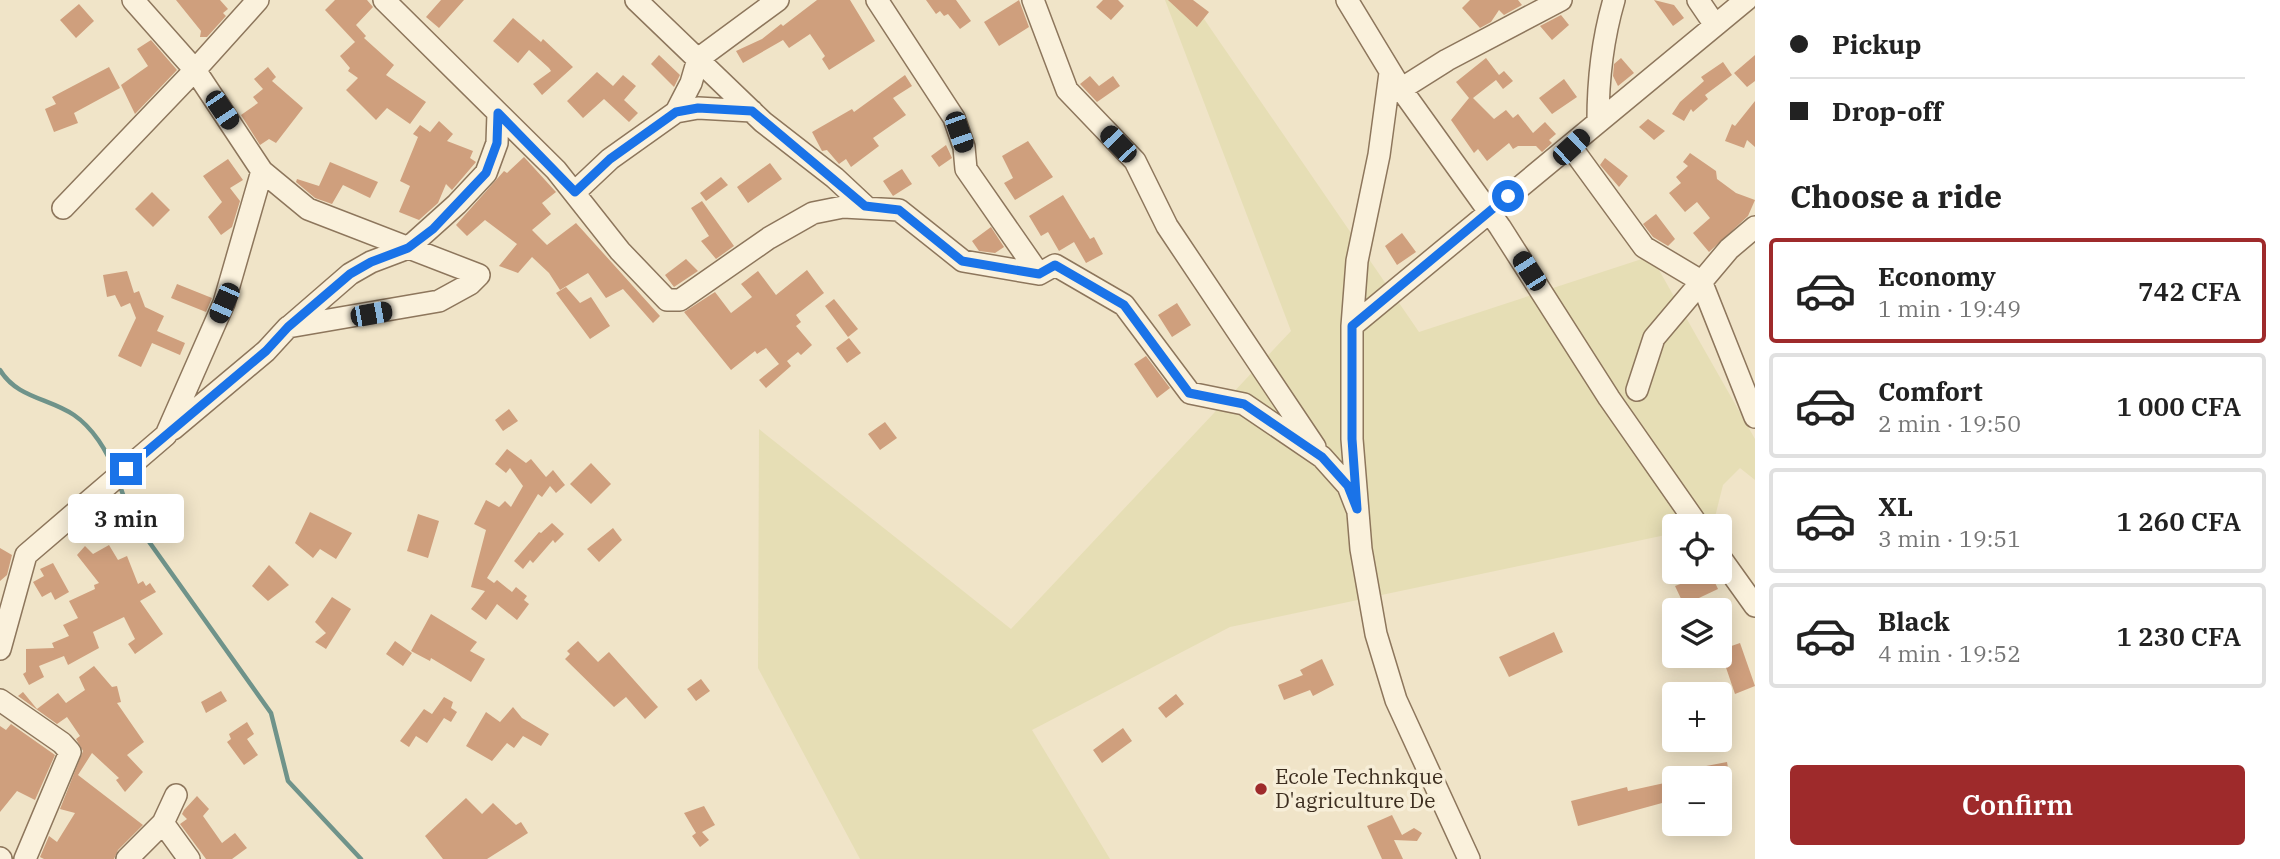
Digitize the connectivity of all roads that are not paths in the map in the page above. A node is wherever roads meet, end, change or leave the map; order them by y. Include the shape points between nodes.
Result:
1 (133, 0) edge
2 (258, 0) edge
3 (384, 0) edge
4 (636, 0) edge
5 (778, 0) edge
6 (877, 0) edge
7 (1033, 0) edge
8 (1347, 0) edge
9 (1561, 0) edge
10 (1614, 0) edge
11 (1698, 0) edge
12 (1746, 0) edge
13 (1715, 25) junction
14 (698, 59) junction
15 (195, 70) junction
16 (1395, 81) junction
17 (752, 111) junction
18 (676, 112) junction
19 (498, 113) junction
20 (1598, 121) junction
21 (1571, 147) junction
22 (262, 171) junction
23 (575, 192) junction
24 (865, 206) junction
25 (63, 208) dead end
26 (1488, 212) junction
27 (1755, 227) edge
28 (408, 248) junction
29 (1039, 274) junction
30 (1702, 281) junction
31 (1352, 326) junction
32 (288, 327) junction
33 (1637, 390) dead end
34 (1755, 417) edge
35 (166, 435) junction
36 (1322, 457) junction
37 (1357, 509) junction
38 (1690, 514) edge
39 (1732, 574) edge
40 (9, 589) edge
41 (1755, 606) edge
42 (0, 649) edge
43 (0, 700) edge
44 (176, 795) dead end
45 (163, 823) junction
46 (25, 859) edge
47 (127, 859) edge
48 (189, 859) edge
49 (1469, 859) edge

1 - 15 street
2 - 15 street
3 - 19 street
4 - 14 street
5 - 14 street
6 - 29 street via 954,118 966,169
7 - 36 street via 1067,90 1135,162 1167,226
8 - 16 street
9 - 16 street via 1447,60
10 - 20 street via 1603,38
11 - 13 street
12 - 13 street
13 - 20 street
14 - 17 street
14 - 18 street
15 - 22 street
15 - 25 street
16 - 26 street
16 - 31 street via 1357,261
17 - 18 street via 698,108
17 - 24 street
18 - 23 street via 610,159
19 - 23 street
19 - 28 street via 497,143 486,173 433,229
20 - 21 street
21 - 26 street
21 - 30 street via 1644,247
22 - 28 street via 308,209
22 - 35 street via 224,303
23 - 24 street via 620,251 667,300 680,300 813,213
24 - 29 street via 899,210 962,261
26 - 31 street
26 - 38 street
27 - 30 street
28 - 32 street via 350,274
28 - 32 street via 479,275 439,301
29 - 36 street via 1055,265 1124,305 1189,393 1244,404
30 - 33 street via 1654,338
30 - 34 street
31 - 37 street
32 - 35 street
35 - 40 street via 26,555
36 - 37 street via 1348,486
37 - 49 street via 1376,634 1396,700
39 - 41 street
40 - 42 street
43 - 46 street via 69,752
44 - 45 street
45 - 47 street
45 - 48 street

